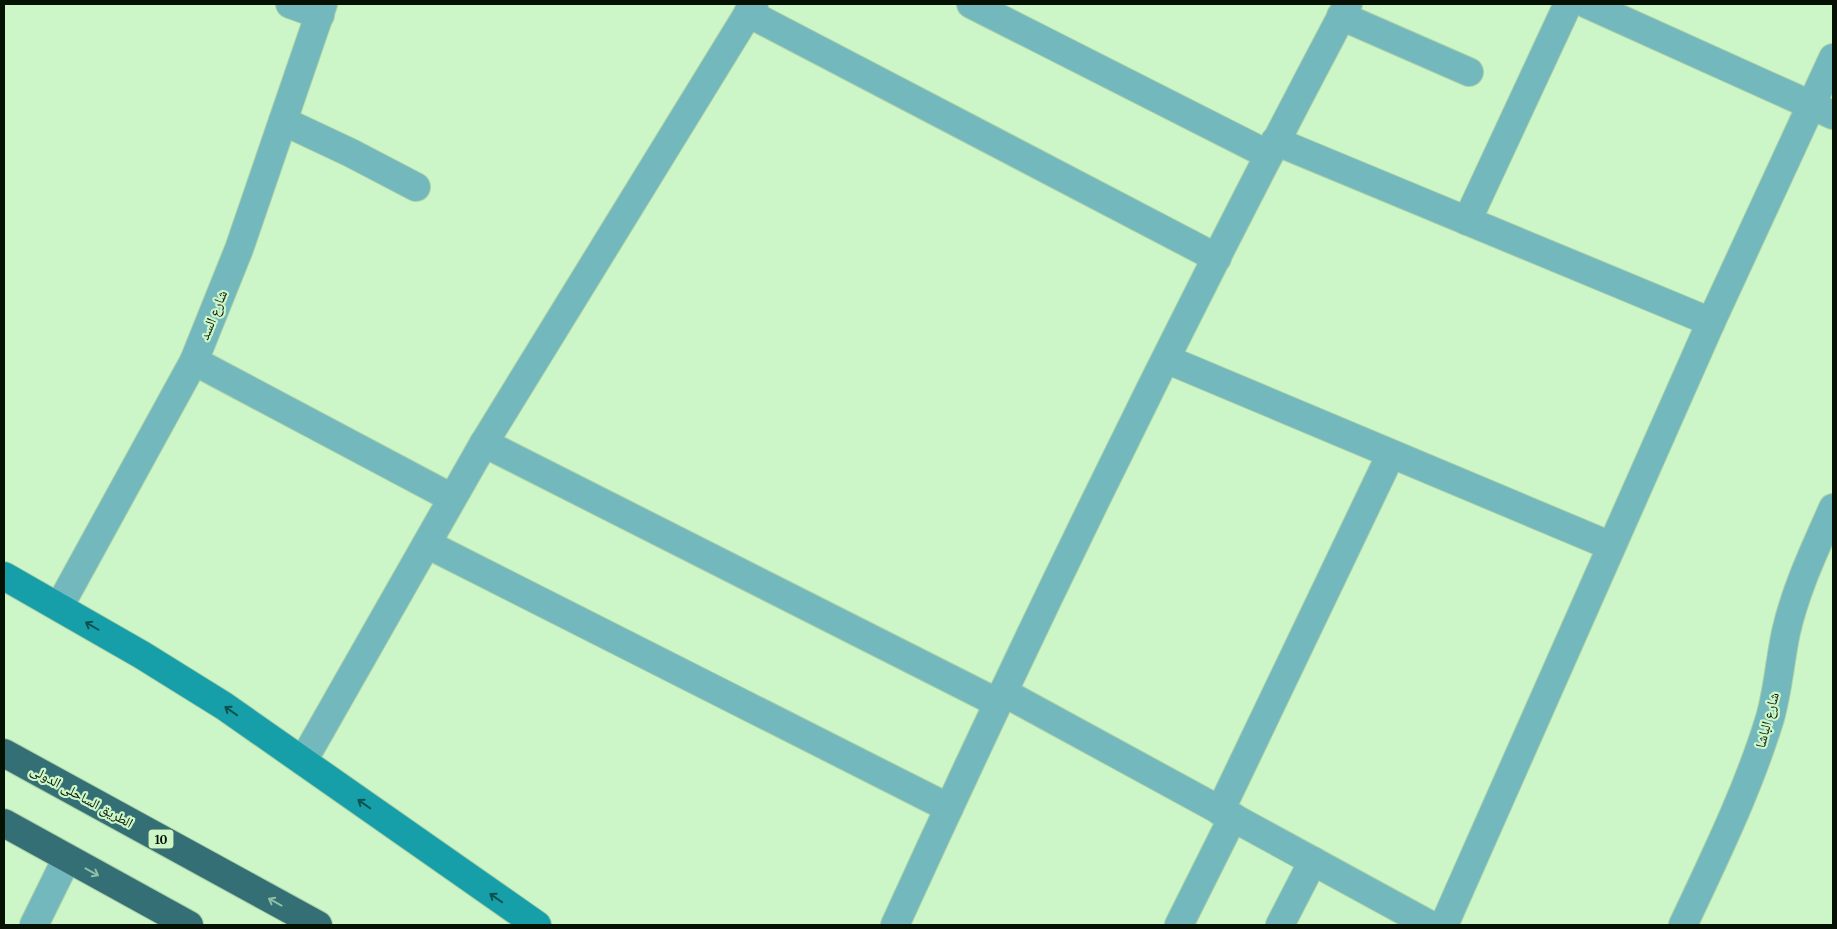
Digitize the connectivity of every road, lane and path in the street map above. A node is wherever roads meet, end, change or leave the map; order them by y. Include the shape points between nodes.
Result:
1 (290, 4) edge
2 (972, 4) edge
3 (1568, 4) edge
4 (1587, 4) edge
5 (751, 8) edge
6 (322, 9) edge
7 (1345, 10) edge
8 (1628, 12) edge
9 (1833, 58) edge
10 (1469, 72) dead end
11 (1822, 110) edge
12 (283, 122) junction
13 (1272, 148) junction
14 (416, 187) dead end
15 (1467, 221) junction
16 (1217, 258) junction
17 (1711, 322) junction
18 (1166, 359) junction
19 (194, 361) junction
20 (484, 443) junction
21 (1391, 454) junction
22 (452, 498) junction
23 (1833, 508) edge
24 (427, 544) junction
25 (1612, 546) junction
26 (4, 576) edge
27 (59, 607) junction
28 (1001, 698) junction
29 (4, 753) edge
30 (303, 761) junction
31 (949, 808) junction
32 (1226, 814) junction
33 (4, 823) edge
34 (67, 858) junction
35 (1313, 861) junction
36 (34, 925) edge
37 (189, 925) edge
38 (318, 925) edge
39 (537, 925) edge
40 (895, 925) edge
41 (1179, 925) edge
42 (1280, 925) edge
43 (1430, 925) edge
44 (1444, 925) edge
45 (1683, 925) edge

1 - 6 street
2 - 13 street
3 - 15 street
4 - 8 street
5 - 16 street
5 - 20 street
6 - 12 street, شارع السد
7 - 10 street
7 - 13 street
8 - 11 street
9 - 11 street
11 - 17 street
12 - 14 street
12 - 19 street, شارع السد via 239,250
13 - 15 street
13 - 16 street
15 - 17 street
16 - 18 street
17 - 25 street
18 - 21 street
18 - 28 street
19 - 22 street
19 - 27 street, شارع السد
20 - 22 street
20 - 28 street
21 - 25 street
21 - 32 street
22 - 24 street
23 - 45 street, شارع الباشا via 1802,577 1786,632 1771,715 1762,744 1741,801
24 - 30 street
24 - 31 street
25 - 44 street
26 - 27 street
30 -> 27 street via 224,706
28 - 31 street
28 - 32 street
38 -> 29 highway, الطريق الساحلى الدولى / 10
39 -> 30 street
31 - 40 street
32 - 35 street
32 - 41 street
33 - 34 highway
34 - 36 street
34 -> 37 highway
35 - 42 street
35 - 43 street

